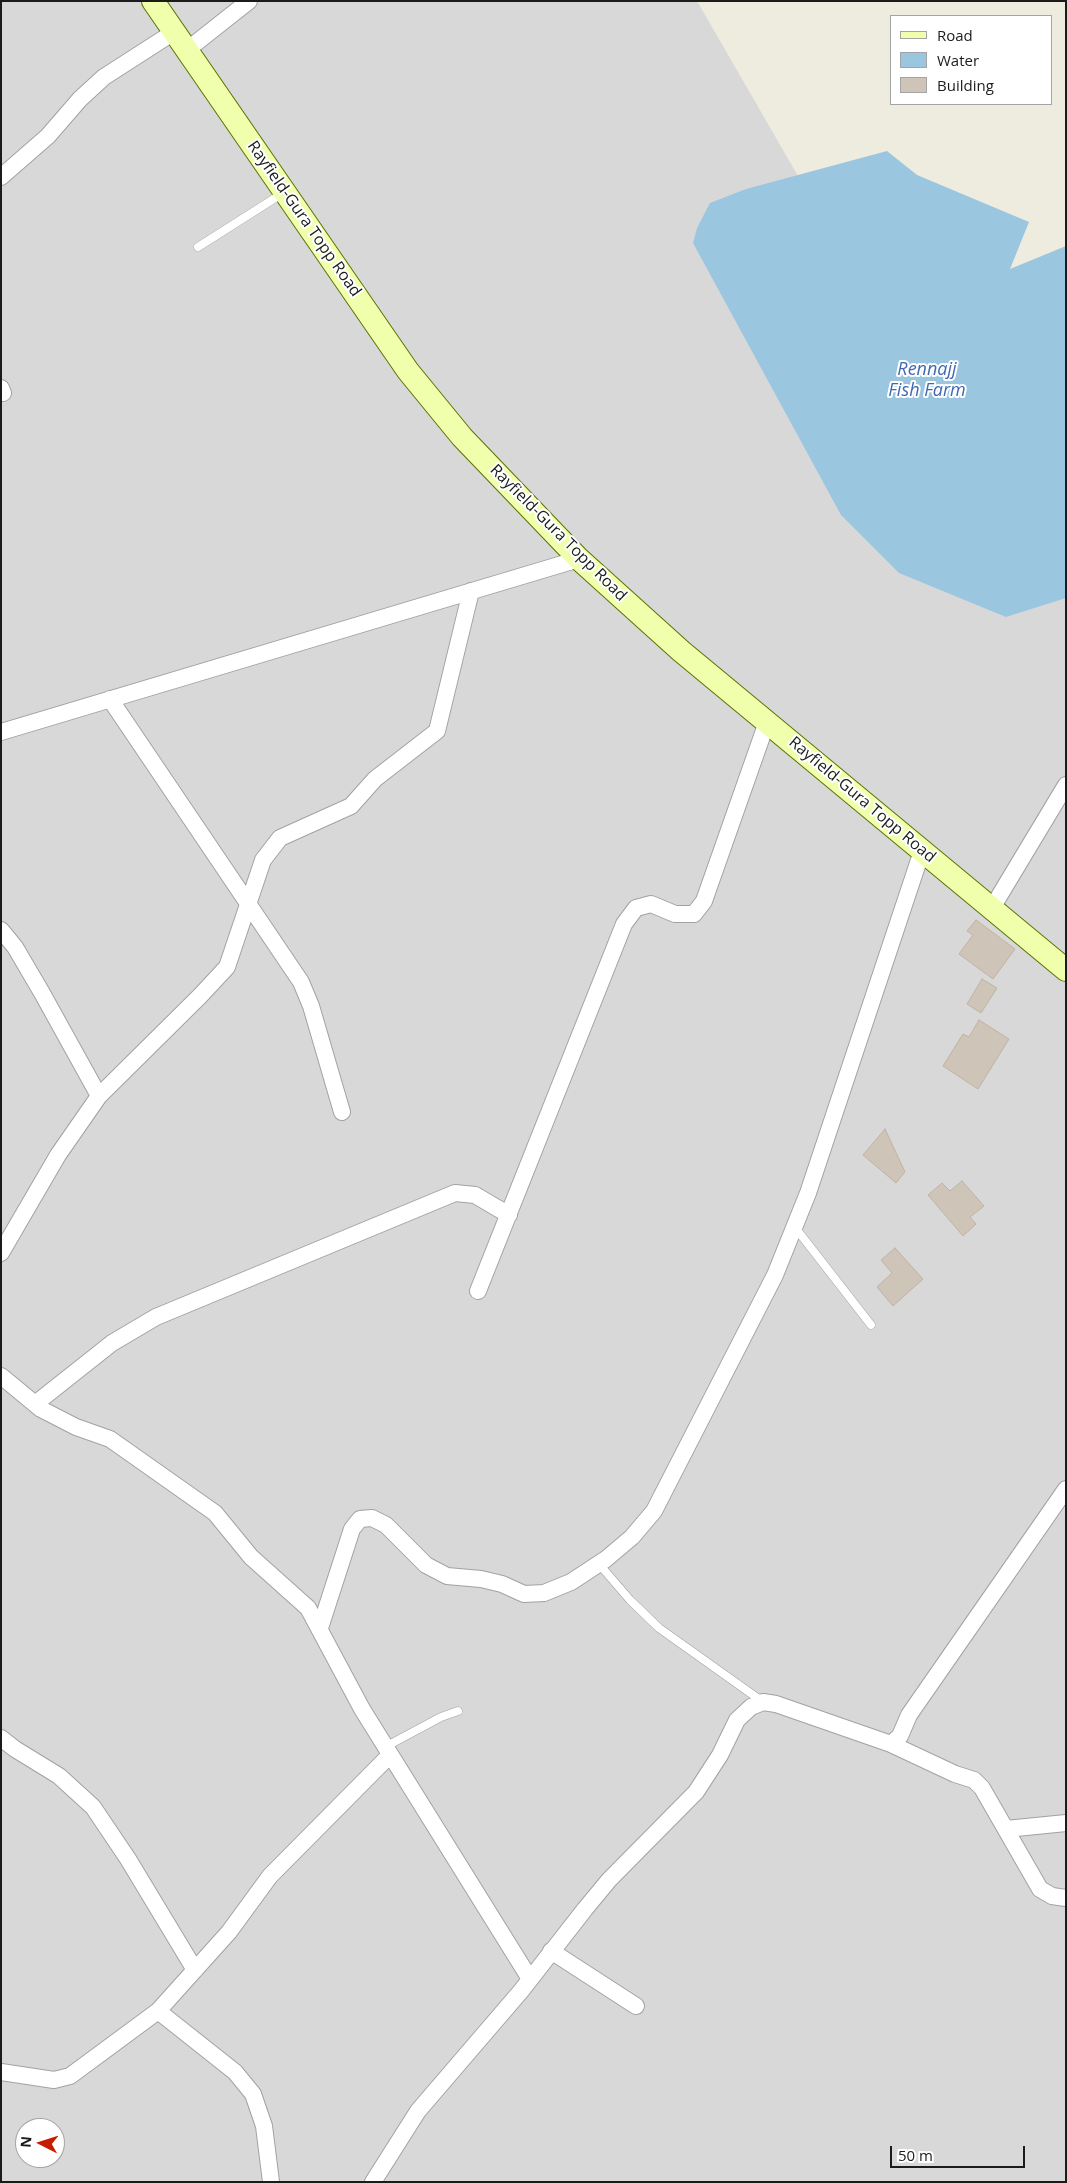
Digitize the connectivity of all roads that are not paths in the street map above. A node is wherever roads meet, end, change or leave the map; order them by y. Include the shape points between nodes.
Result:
1 (153, 1) edge
2 (249, 1) edge
3 (180, 41) junction
4 (1, 177) edge
5 (285, 192) junction
6 (198, 247) dead end
7 (579, 559) junction
8 (471, 591) junction
9 (110, 699) junction
10 (767, 722) junction
11 (1, 732) edge
12 (1066, 785) edge
13 (922, 851) junction
14 (248, 906) junction
15 (992, 908) junction
16 (1, 930) edge
17 (1066, 970) edge
18 (98, 1096) junction
19 (342, 1112) dead end
20 (509, 1215) junction
21 (794, 1226) junction
22 (1, 1253) edge
23 (478, 1291) dead end
24 (871, 1325) dead end
25 (1, 1376) edge
26 (35, 1404) junction
27 (1066, 1489) edge
28 (599, 1564) junction
29 (320, 1628) junction
30 (763, 1702) junction
31 (458, 1711) dead end
32 (1, 1738) edge
33 (891, 1744) junction
34 (388, 1751) junction
35 (1066, 1823) edge
36 (1006, 1829) junction
37 (1066, 1898) edge
38 (551, 1951) junction
39 (195, 1970) junction
40 (530, 1979) junction
41 (636, 2006) dead end
42 (158, 2011) junction
43 (1, 2072) edge
44 (271, 2182) edge
45 (372, 2182) edge

1 - 3 street, Rayfield-Gura Topp Road
2 - 3 street
3 - 4 street via 104,77 48,136
3 - 5 street, Rayfield-Gura Topp Road
5 - 6 lane
5 - 7 street, Rayfield-Gura Topp Road via 408,370 462,437
7 - 8 street
7 - 10 street, Rayfield-Gura Topp Road via 681,651
8 - 9 street
8 - 14 street via 437,731 375,779 351,806 280,838 264,860
9 - 11 street
9 - 14 street
10 - 13 street, Rayfield-Gura Topp Road
10 - 20 street via 704,901 694,914 675,914 652,904 636,908 624,924
12 - 15 street
13 - 15 street, Rayfield-Gura Topp Road
13 - 21 street via 808,1193
14 - 18 street via 227,966
14 - 19 street via 301,982
15 - 17 street, Rayfield-Gura Topp Road
16 - 18 street via 42,993
18 - 22 street via 58,1155
20 - 23 street
20 - 26 street via 476,1195 455,1193 156,1317 112,1343
21 - 24 lane
21 - 28 street via 775,1275 654,1510 632,1537
25 - 26 street
26 - 29 street via 76,1427 110,1438 215,1513 251,1557 308,1608
27 - 33 street via 909,1715 900,1736
28 - 29 street via 562,1586 544,1593 524,1594 481,1579 447,1576 426,1565 386,1525 372,1518 360,1519 352,1529
28 - 30 lane via 659,1628
29 - 34 street via 334,1659
30 - 33 street
30 - 38 street via 751,1707 737,1720 696,1792 609,1880
31 - 34 lane via 435,1719
32 - 39 street via 59,1776 93,1807
33 - 36 street via 974,1780
34 - 39 street via 270,1876 229,1932
34 - 40 street
35 - 36 street
36 - 37 street via 1040,1889 1052,1896
38 - 40 street
38 - 41 street
39 - 42 street
40 - 45 street via 418,2111
42 - 43 street via 70,2076 54,2080
42 - 44 street via 235,2072 254,2094 264,2126

